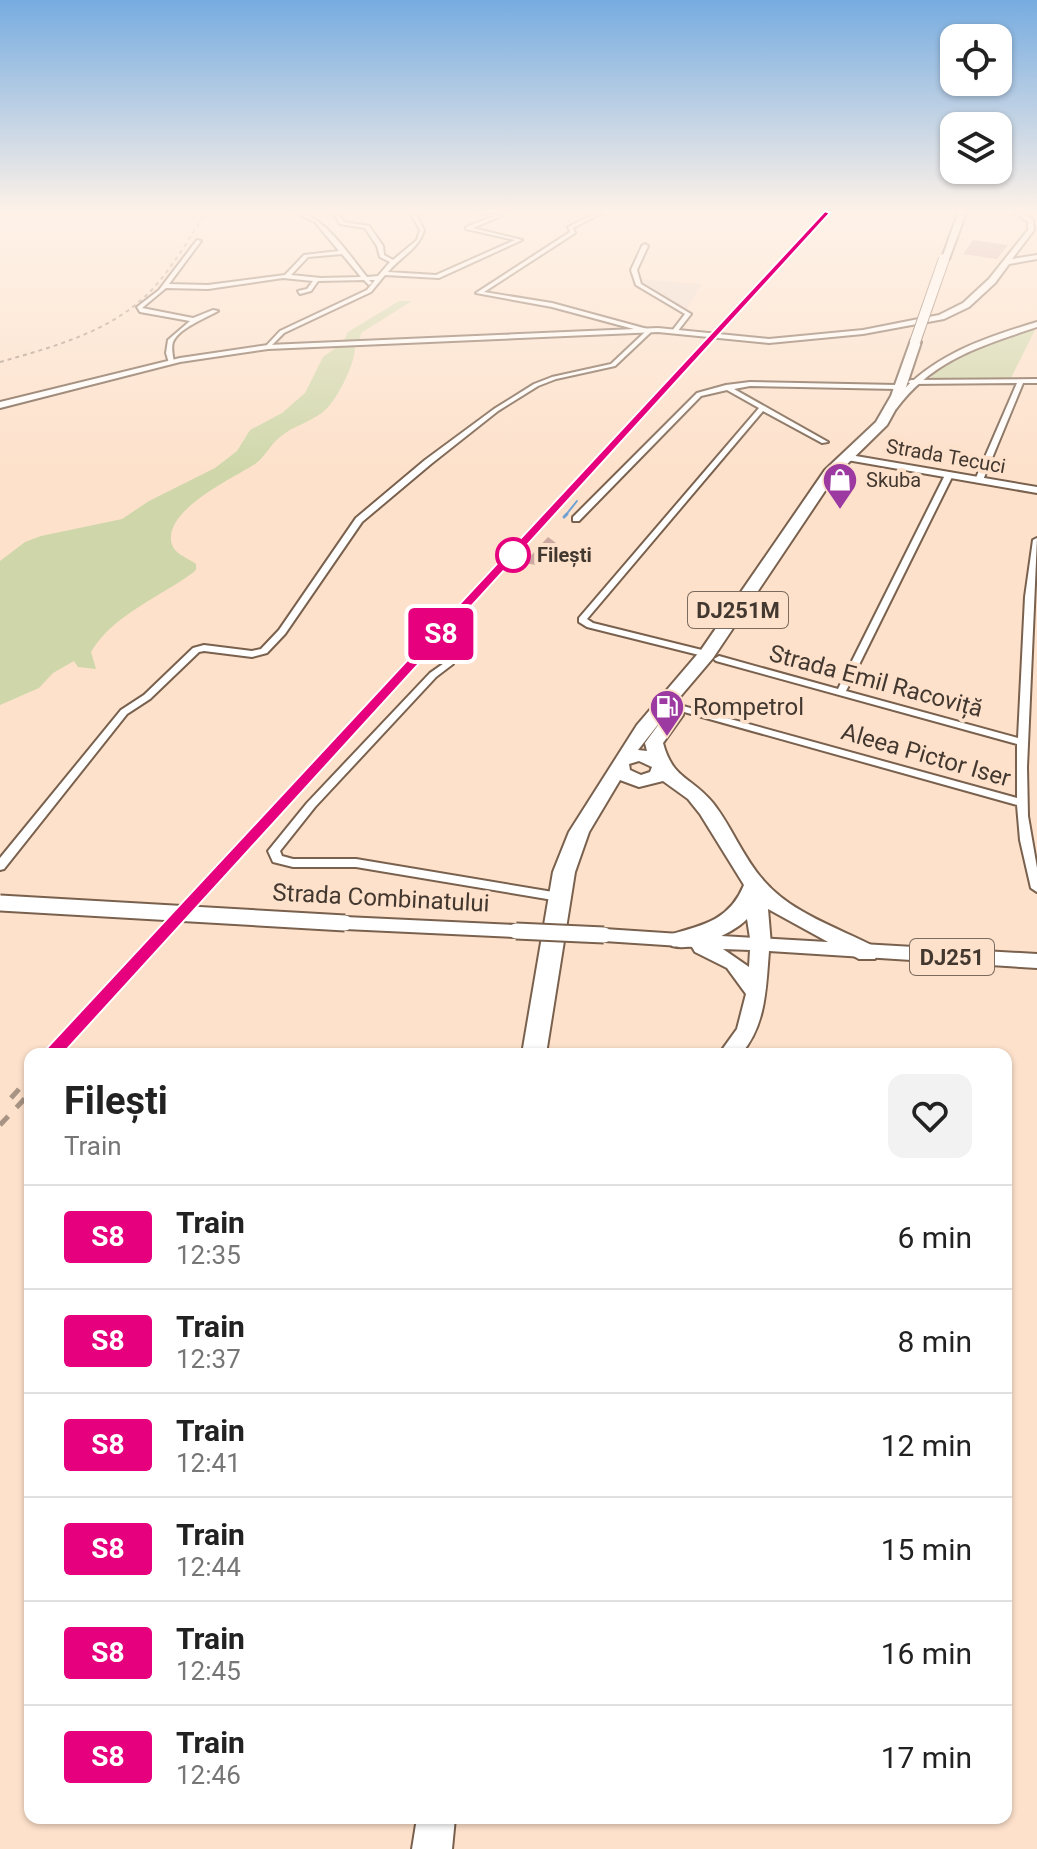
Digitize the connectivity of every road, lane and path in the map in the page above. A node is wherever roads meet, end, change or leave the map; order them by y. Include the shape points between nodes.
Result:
1 (151, 299) edge
2 (354, 299) edge
3 (517, 299) edge
4 (663, 299) edge
5 (930, 299) edge
6 (971, 299) edge
7 (215, 311) dead end
8 (194, 320) junction
9 (1037, 324) edge
10 (649, 331) junction
11 (675, 331) junction
12 (268, 347) junction
13 (171, 362) junction
14 (1021, 381) junction
15 (1037, 381) edge
16 (911, 382) junction
17 (726, 387) junction
18 (897, 387) junction
19 (0, 405) edge
20 (763, 407) junction
21 (889, 414) junction
22 (824, 442) dead end
23 (850, 458) junction
24 (949, 475) junction
25 (979, 480) junction
26 (1037, 490) edge
27 (576, 519) dead end
28 (1037, 540) edge
29 (713, 657) junction
30 (450, 662) dead end
31 (841, 692) junction
32 (680, 708) junction
33 (1024, 719) junction
34 (1037, 719) edge
35 (1022, 742) junction
36 (620, 762) junction
37 (652, 773) junction
38 (597, 800) junction
39 (1022, 803) junction
40 (0, 866) edge
41 (755, 885) junction
42 (1037, 888) edge
43 (559, 897) junction
44 (0, 903) edge
45 (680, 940) junction
46 (760, 945) junction
47 (867, 953) junction
48 (1037, 961) edge
49 (757, 995) junction
50 (535, 1048) edge
51 (733, 1048) edge

1 - 8 street via 140,310
2 - 12 street via 282,332
3 - 10 street
4 - 11 street via 688,314
5 - 18 highway, bridge
6 - 11 main road via 941,317 797,340
7 - 8 street
8 - 13 street via 170,340
9 - 16 main road, DJ251M via 948,357
10 - 11 main road
10 - 12 main road
10 - 40 street via 613,365 544,381 515,398 404,482 359,520 264,651 196,650 124,712
12 - 13 main road
13 - 19 main road
14 - 15 street
14 - 16 street
14 - 25 street
16 - 21 main road, DJ251M
17 - 18 street
17 - 20 street
17 - 27 street via 693,399
18 - 21 highway
20 - 22 street
20 - 29 street, Strada Emil Racoviță via 582,620
21 - 23 highway, DJ251M
23 - 24 main road, Strada Tecuci
23 - 29 highway, DJ251M
24 - 25 main road, Strada Tecuci
24 - 31 street
25 - 26 main road, Strada Tecuci
28 - 33 street
29 - 31 street, Strada Emil Racoviță
29 - 32 highway, DJ251M
29 - 36 highway, DJ251M via 643,729
30 - 43 street via 311,805 278,843 277,859 356,863
31 - 35 street, Strada Emil Racoviță
32 - 37 highway, DJ251M via 654,743
32 - 39 street, Aleea Pictor Iser
33 - 34 street
33 - 35 street
35 - 39 street
36 - 37 highway via 621,773
36 - 37 highway via 641,755
36 - 38 highway, DJ251M
37 - 38 highway
37 - 41 highway, DJ251 via 706,808
38 - 43 highway, DJ251M via 571,851
39 - 42 street via 1025,849
41 - 45 highway via 738,917
41 - 46 highway
41 - 47 highway, DJ251 via 789,915
43 - 50 highway, DJ251M
44 - 45 main road, Strada Combinatului, bridge
45 - 46 main road, Strada Combinatului / DJ251
45 - 49 main road via 732,961
46 - 47 main road, Strada Combinatului / DJ251
46 - 49 main road
47 - 48 main road, Strada Combinatului / DJ251
49 - 51 main road via 750,1024

